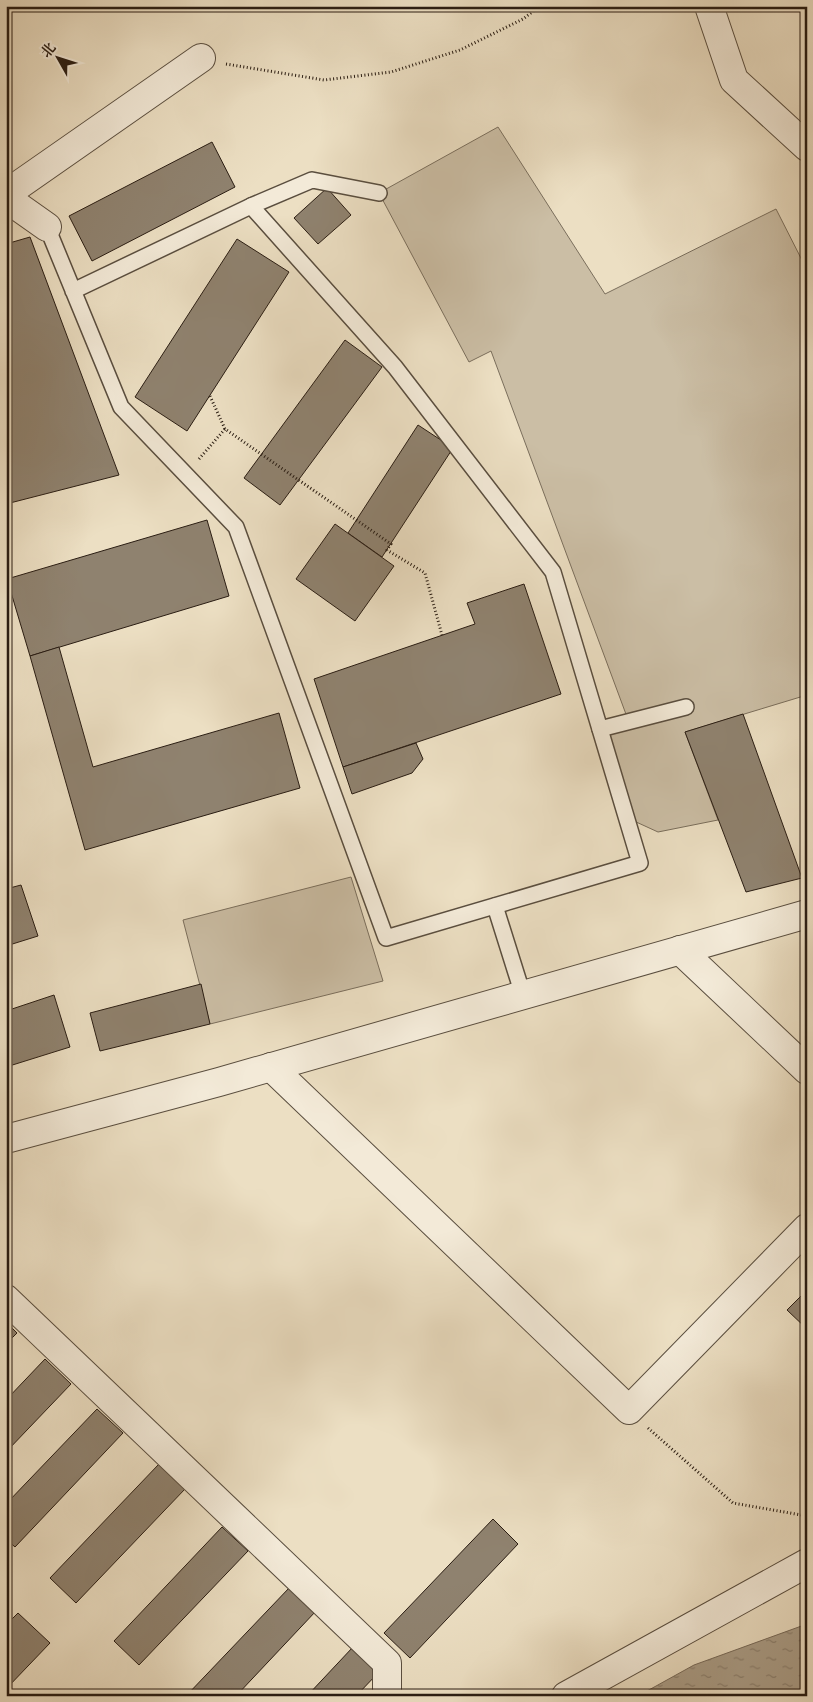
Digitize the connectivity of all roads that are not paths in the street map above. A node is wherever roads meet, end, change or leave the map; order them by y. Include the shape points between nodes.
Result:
1 (709, 6) edge
2 (201, 58) road end
3 (807, 147) edge
4 (379, 193) dead end
5 (6, 194) edge
6 (6, 198) edge
7 (251, 206) junction
8 (47, 227) joint
9 (73, 291) junction
10 (686, 707) dead end
11 (600, 729) junction
12 (495, 906) junction
13 (807, 914) edge
14 (680, 950) junction
15 (523, 995) junction
16 (271, 1067) junction
17 (807, 1070) edge
18 (6, 1139) edge
19 (807, 1228) edge
20 (6, 1299) edge
21 (807, 1563) edge
22 (387, 1696) edge
23 (566, 1696) edge

1 - 3 street via 734,80
2 - 5 street
4 - 7 lane via 312,180
6 - 8 street
7 - 9 lane
7 - 11 lane via 395,367 553,572
8 - 9 lane
9 - 12 lane via 120,407 236,527 386,938
10 - 11 lane
11 - 12 lane via 640,863
12 - 15 lane
13 - 14 street
14 - 15 street
14 - 17 street
15 - 16 street
16 - 18 street
16 - 19 street via 629,1410
20 - 22 street via 387,1664
21 - 23 street

